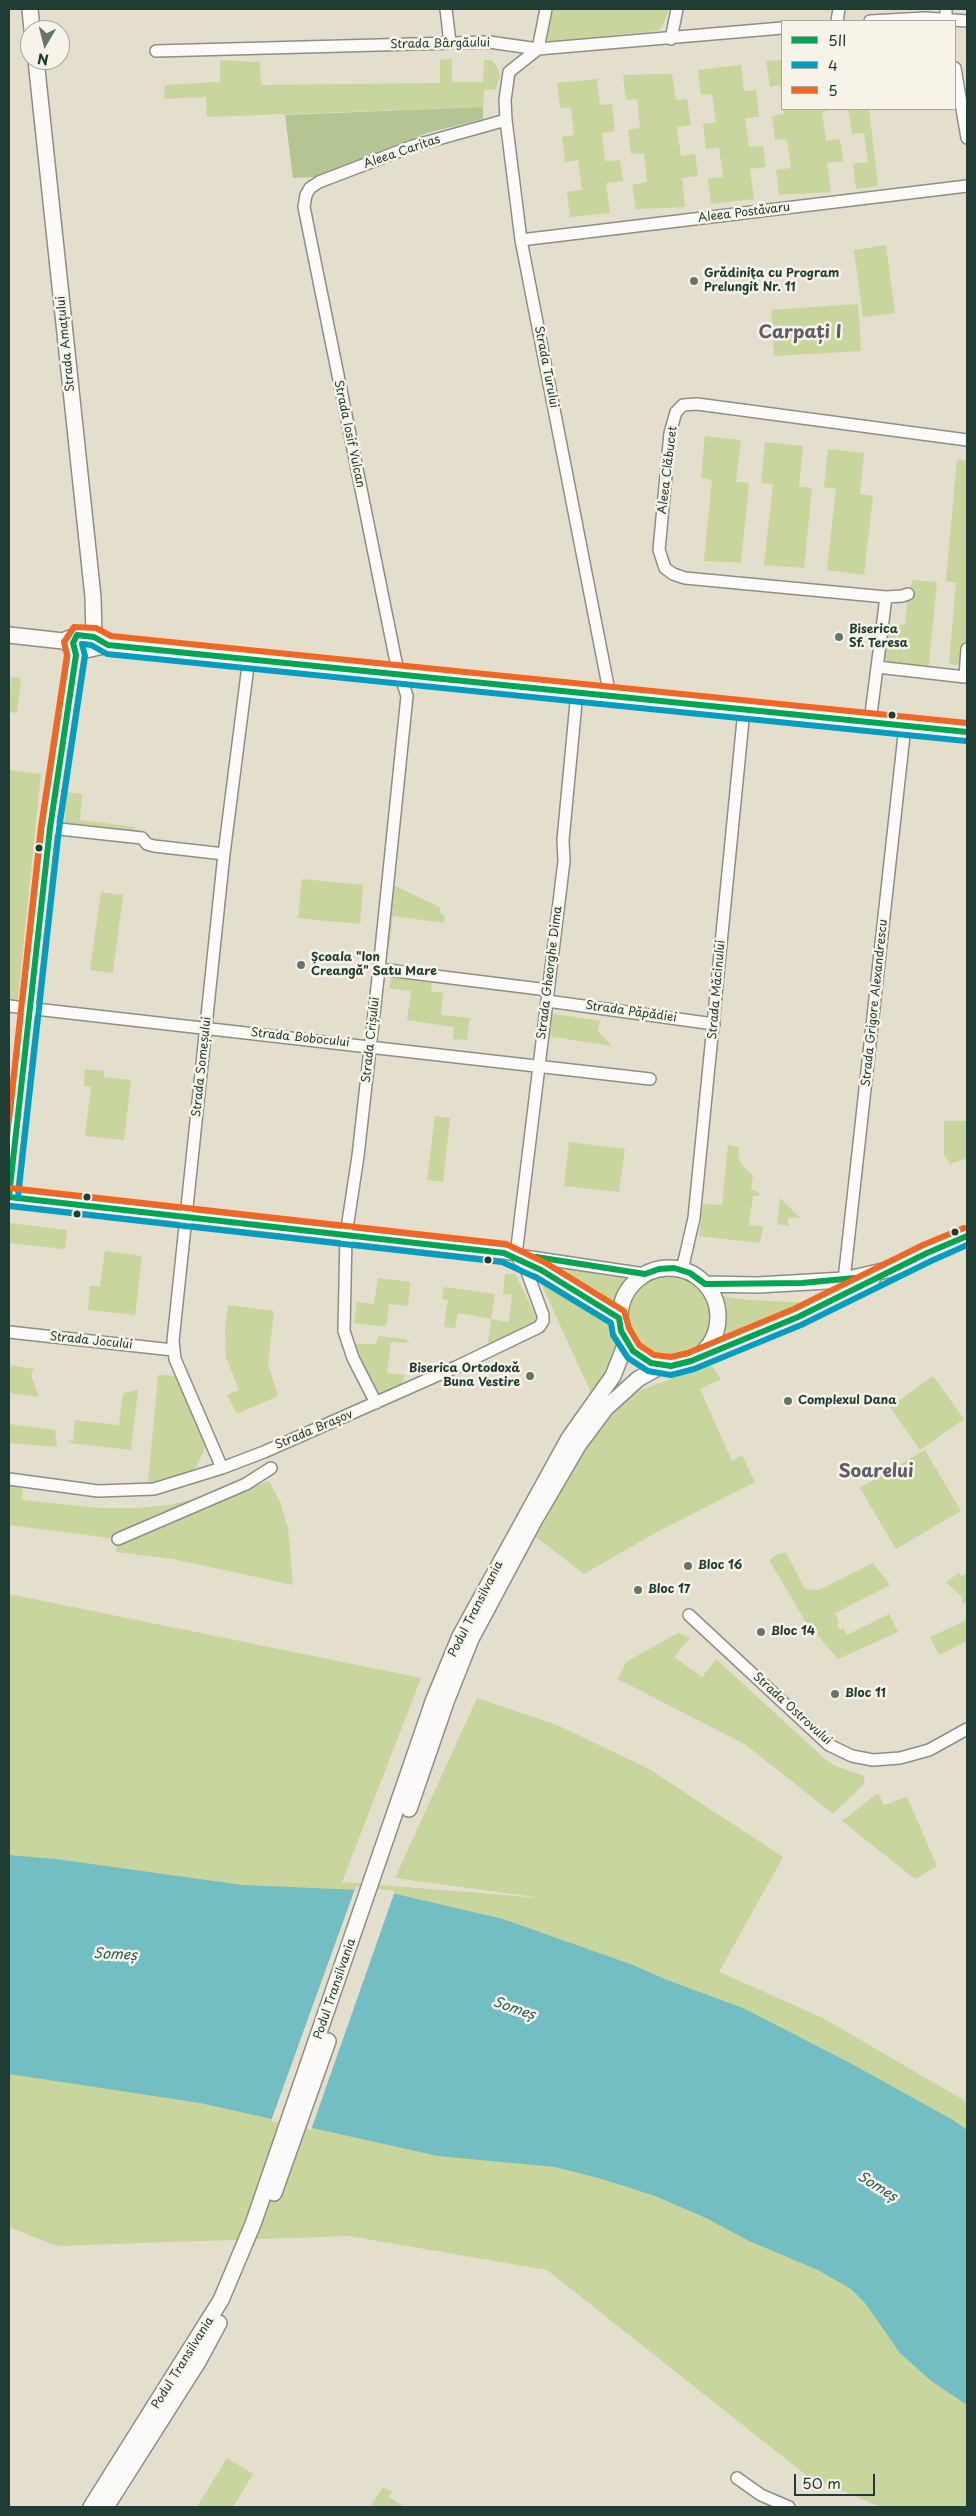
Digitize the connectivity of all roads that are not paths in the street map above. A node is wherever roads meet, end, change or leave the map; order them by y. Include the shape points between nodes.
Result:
1 (446, 9) edge
2 (546, 9) edge
3 (677, 9) edge
4 (888, 20) edge
5 (939, 20) edge
6 (781, 28) edge
7 (671, 39) junction
8 (450, 43) junction
9 (538, 49) junction
10 (156, 52) dead end
11 (37, 70) edge
12 (956, 73) edge
13 (506, 120) junction
14 (967, 132) edge
15 (967, 186) edge
16 (306, 196) joint
17 (521, 240) junction
18 (967, 440) edge
19 (908, 594) dead end
20 (886, 597) junction
21 (9, 635) edge
22 (85, 642) junction
23 (967, 648) edge
24 (249, 658) junction
25 (877, 667) junction
26 (399, 673) junction
27 (577, 692) junction
28 (610, 696) junction
29 (744, 710) junction
30 (870, 722) junction
31 (905, 726) junction
32 (967, 732) edge
33 (50, 828) junction
34 (224, 854) junction
35 (379, 969) junction
36 (548, 996) junction
37 (9, 1006) edge
38 (30, 1008) junction
39 (714, 1024) junction
40 (207, 1028) junction
41 (370, 1046) junction
42 (538, 1067) junction
43 (650, 1079) dead end
44 (9, 1196) edge
45 (187, 1217) junction
46 (346, 1235) junction
47 (967, 1236) edge
48 (927, 1253) junction
49 (520, 1258) junction
50 (682, 1270) junction
51 (645, 1274) junction
52 (844, 1280) junction
53 (705, 1284) junction
54 (619, 1318) junction
55 (9, 1332) edge
56 (626, 1343) junction
57 (173, 1350) junction
58 (699, 1356) junction
59 (661, 1366) junction
60 (376, 1403) junction
61 (222, 1468) junction
62 (271, 1468) dead end
63 (9, 1479) edge
64 (529, 1518) junction
65 (118, 1539) dead end
66 (689, 1615) dead end
67 (967, 1729) edge
68 (134, 2454) junction
69 (737, 2478) dead end
70 (91, 2507) edge
71 (106, 2507) edge
72 (789, 2507) edge

1 - 8 street
2 - 9 street
3 - 7 street
4 - 5 street
6 - 7 street, Strada Bârgăului
7 - 9 street, Strada Bârgăului
8 - 9 street, Strada Bârgăului via 489,42
8 - 10 street, Strada Bârgăului
9 - 13 street, Strada Turului via 509,72
11 - 22 main road, Strada Amațului via 93,597
12 - 14 street
13 - 16 street, Aleea Caritas via 413,146 319,182 310,188
13 - 17 street, Strada Turului
15 - 17 street, Aleea Postăvaru
16 - 26 street, Strada Iosif Vulcan via 305,218
17 - 28 street, Strada Turului
18 - 20 street, Aleea Clăbucet via 697,404 684,405 676,412 670,433 659,550 665,568 685,578
19 - 20 street, Aleea Clăbucet
20 - 25 street
21 - 22 main road
22 - 24 main road
22 - 33 street
23 - 25 street via 965,677
24 - 26 main road
24 - 34 street, Strada Someșului
25 - 30 street
26 - 27 main road
26 - 35 street, Strada Crișului via 407,696
27 - 28 main road
27 - 36 street, Strada Gheorghe Dima via 563,840 564,861
28 - 29 main road
29 - 30 main road
29 - 39 street, Strada Măcinului
30 - 31 main road
31 - 32 main road
31 - 52 street, Strada Grigore Alexandrescu
33 - 34 street via 142,838 146,844 154,846
33 - 38 street
34 - 40 street, Strada Someșului
35 - 36 street, Strada Păpădiei
35 - 41 street, Strada Crișului
36 - 39 street, Strada Păpădiei
36 - 42 street, Strada Gheorghe Dima
37 - 38 street, Strada Bobocului
38 - 40 street, Strada Bobocului
38 - 44 street
39 - 50 street, Strada Măcinului via 694,1218
40 - 41 street, Strada Bobocului
40 - 45 street, Strada Someșului
41 - 42 street, Strada Bobocului
41 - 46 street, Strada Crișului
42 - 43 street, Strada Bobocului
42 - 49 street, Strada Gheorghe Dima
44 - 45 street
45 - 46 street
45 - 57 street, Strada Someșului
46 - 49 street via 504,1253
46 - 60 street, Strada Crișului via 344,1331 353,1358
47 - 48 main road
48 - 52 main road via 887,1270
48 - 58 main road via 798,1317
49 - 51 street
49 - 54 street
49 - 60 street, Strada Brașov via 542,1315 539,1327
50 - 51 main road via 659,1269
50 - 53 main road
51 - 54 main road via 624,1296
52 - 53 main road via 758,1285
53 - 58 main road via 717,1306 717,1324 711,1342
54 - 56 main road
55 - 57 street, Strada Jocului
56 - 59 main road via 641,1358
56 - 64 main road via 613,1376 569,1438
57 - 61 street, Strada Someșului
58 - 59 main road via 681,1365
59 - 64 main road via 638,1378 606,1408
60 - 61 street, Strada Brașov
61 - 63 street, Strada Brașov via 154,1489 128,1491 98,1491
62 - 65 street via 246,1484
64 - 68 main road, Podul Transilvania via 460,1636 434,1699 253,2224 221,2300
66 - 67 street, Strada Ostrovului via 829,1745 852,1756 873,1760 900,1758 929,1750
68 - 70 main road
68 - 71 main road
69 - 72 street via 761,2495

